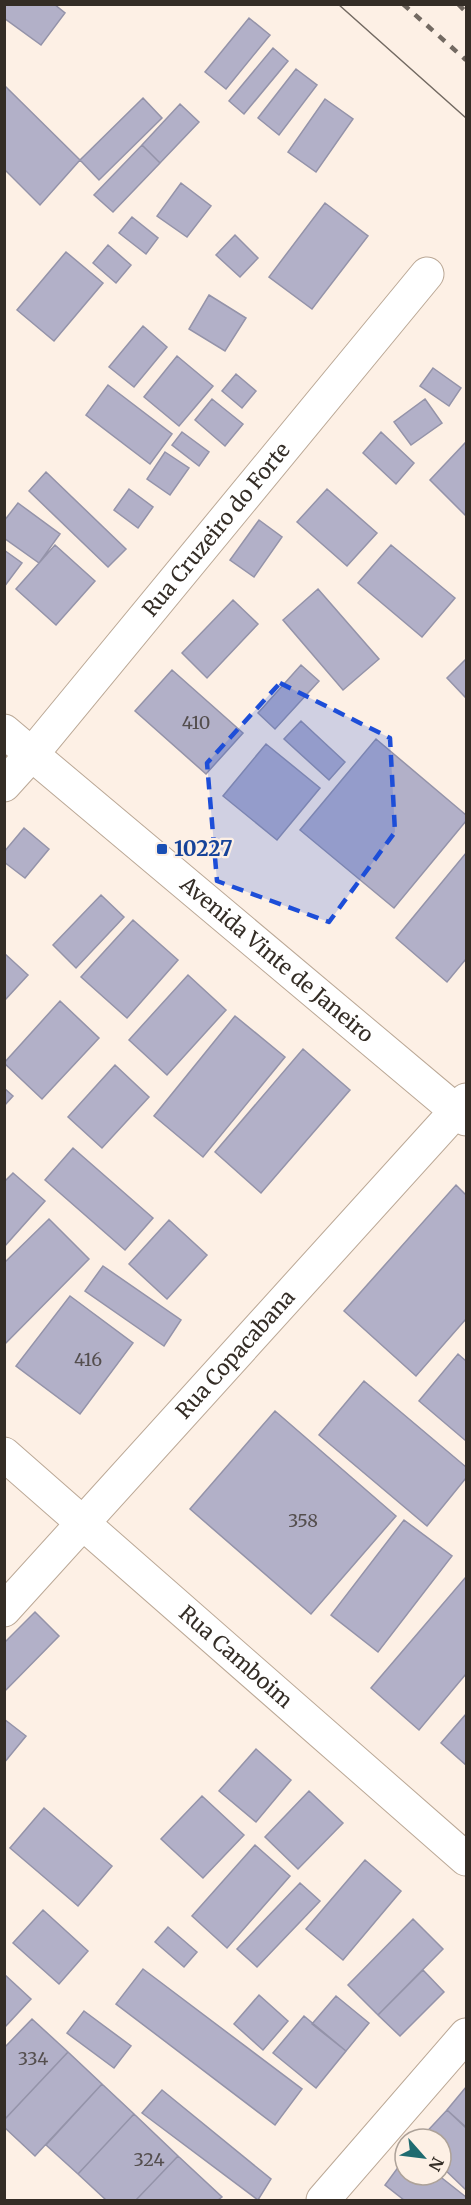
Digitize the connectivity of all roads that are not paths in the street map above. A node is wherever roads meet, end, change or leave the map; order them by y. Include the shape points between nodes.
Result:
1 (428, 274) dead end
2 (4, 731) edge
3 (32, 754) junction
4 (4, 784) edge
5 (463, 1110) edge
6 (4, 1454) edge
7 (82, 1522) junction
8 (4, 1610) edge
9 (466, 1859) edge
10 (466, 2035) edge
11 (323, 2200) edge

1 - 3 street, Rua Cruzeiro do Forte
2 - 3 street, Avenida Vinte de Janeiro
3 - 4 street, Rua Cruzeiro do Forte
3 - 5 street, Avenida Vinte de Janeiro
5 - 7 street, Rua Copacabana
6 - 7 street, Rua Camboim
7 - 8 street, Rua Copacabana
7 - 9 street, Rua Camboim
10 - 11 street

